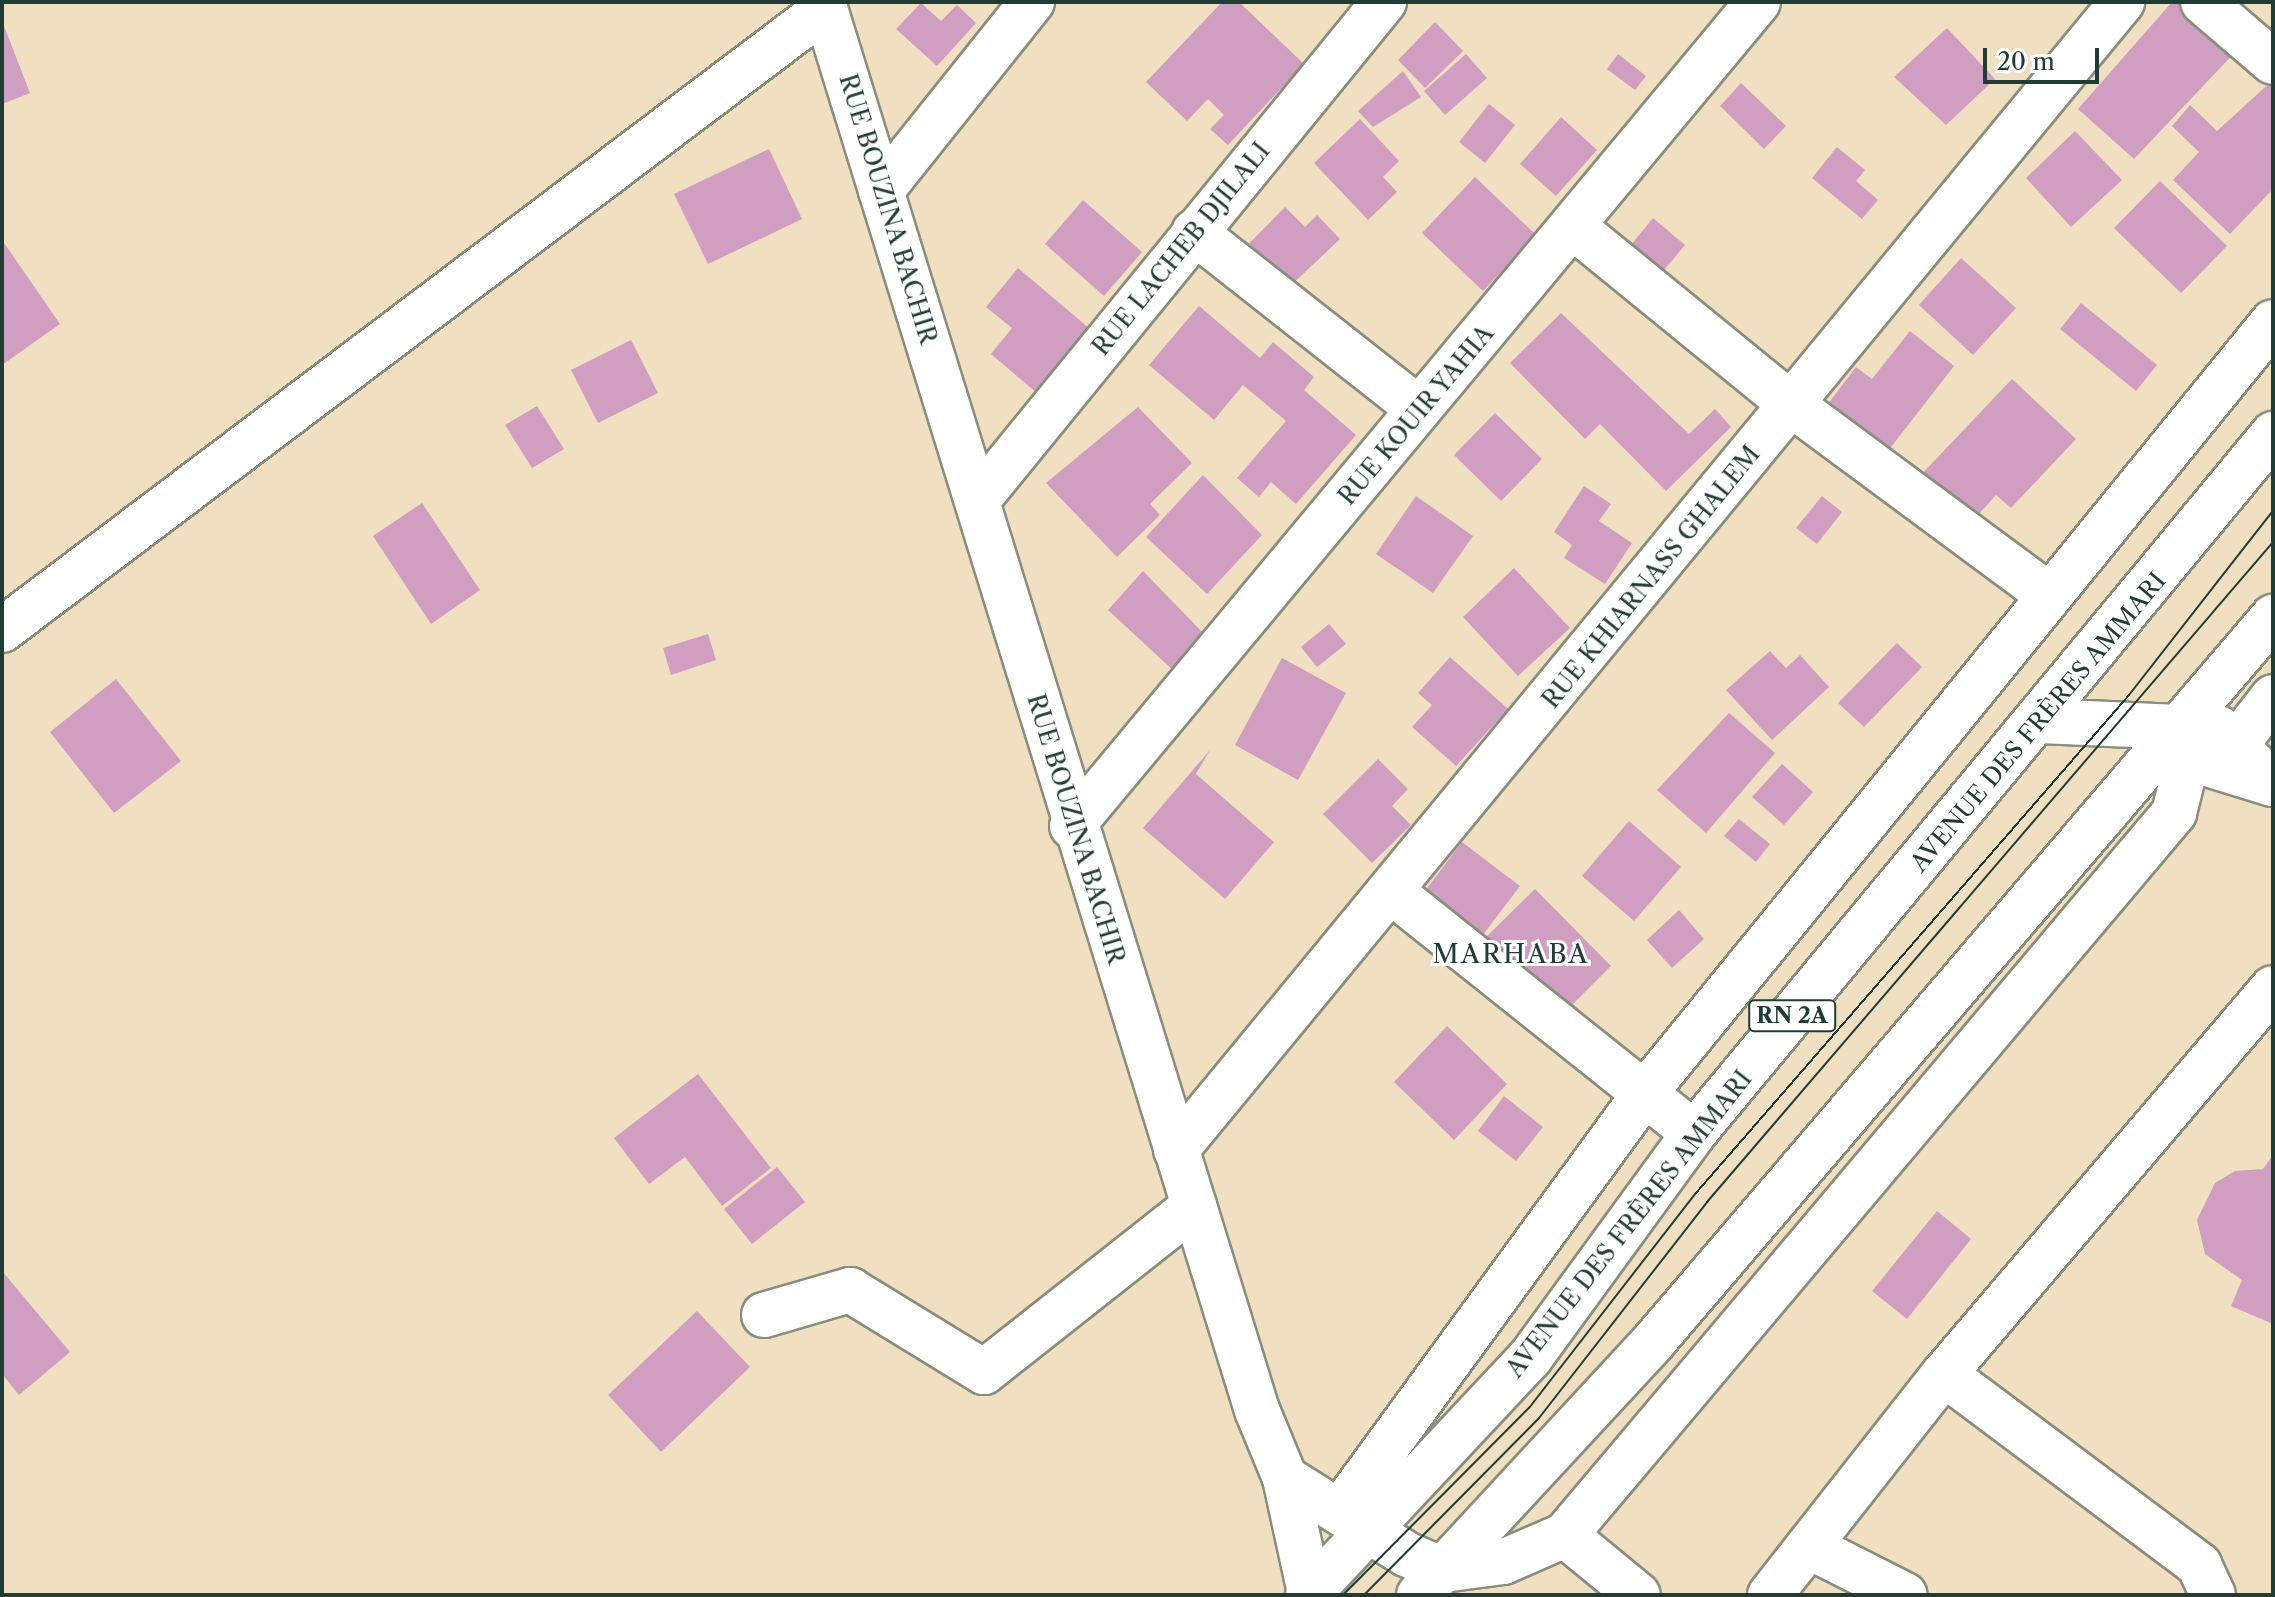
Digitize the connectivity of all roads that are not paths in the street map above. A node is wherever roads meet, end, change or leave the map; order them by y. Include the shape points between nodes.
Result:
1 (1032, 2) edge
2 (1384, 2) edge
3 (1758, 2) edge
4 (2122, 2) edge
5 (2203, 2) edge
6 (824, 5) edge
7 (2273, 62) edge
8 (881, 191) junction
9 (1576, 229) junction
10 (1194, 232) junction
11 (2273, 322) edge
12 (1792, 405) junction
13 (1419, 409) junction
14 (2273, 434) edge
15 (980, 497) junction
16 (2049, 595) junction
17 (2273, 617) edge
18 (2, 630) edge
19 (2273, 697) edge
20 (2040, 721) junction
21 (2175, 737) junction
22 (2238, 742) junction
23 (2273, 784) edge
24 (1072, 826) junction
25 (1392, 892) junction
26 (2273, 988) edge
27 (1645, 1093) junction
28 (1694, 1133) junction
29 (1176, 1150) junction
30 (1194, 1206) junction
31 (764, 1315) dead end
32 (1944, 1374) junction
33 (1285, 1478) junction
34 (1356, 1521) junction
35 (1565, 1535) junction
36 (1810, 1547) junction
37 (1431, 1583) edge
38 (1309, 1594) edge
39 (1638, 1595) edge
40 (1770, 1595) edge
41 (1905, 1595) edge
42 (2213, 1595) edge

1 - 8 street
2 - 10 street, RUE LACHEB DJILALI
3 - 9 street, RUE KOUIR YAHIA
4 - 12 street, RUE KHIARNASS GHALEM
5 - 7 street
6 - 8 street, RUE BOUZINA BACHIR
6 - 18 street
8 - 15 street, RUE BOUZINA BACHIR
9 - 12 street
9 - 13 street, RUE KOUIR YAHIA
10 - 13 street
10 - 15 street, RUE LACHEB DJILALI
11 - 16 street
12 - 16 street
12 - 25 street, RUE KHIARNASS GHALEM
13 - 24 street, RUE KOUIR YAHIA
14 - 20 street, AVENUE DES FRÈRES AMMARI / RN 2A
15 - 24 street, RUE BOUZINA BACHIR
16 - 27 street
17 - 21 street
19 - 22 street
20 - 21 street
20 - 28 street, AVENUE DES FRÈRES AMMARI / RN 2A
21 - 22 street via 2220,729
21 - 23 street
21 - 35 street via 2182,780 2174,813
21 - 37 street via 1654,1341
22 - 23 street
24 - 29 street, RUE BOUZINA BACHIR
25 - 27 street
25 - 29 street, RUE KHIARNASS GHALEM
26 - 32 street
27 - 28 street
27 - 34 street
28 - 34 street, AVENUE DES FRÈRES AMMARI / RN 2A via 1530,1358
29 - 30 street, RUE BOUZINA BACHIR
30 - 31 street via 984,1372 850,1290
30 - 33 street, RUE BOUZINA BACHIR
32 - 36 street
32 - 42 street via 2199,1565
33 - 34 street
33 - 38 street, RUE BOUZINA BACHIR
34 - 37 street
34 - 38 street, AVENUE DES FRÈRES AMMARI / RN 2A
35 - 37 street via 1503,1562
35 - 39 street
36 - 40 street
36 - 41 street

